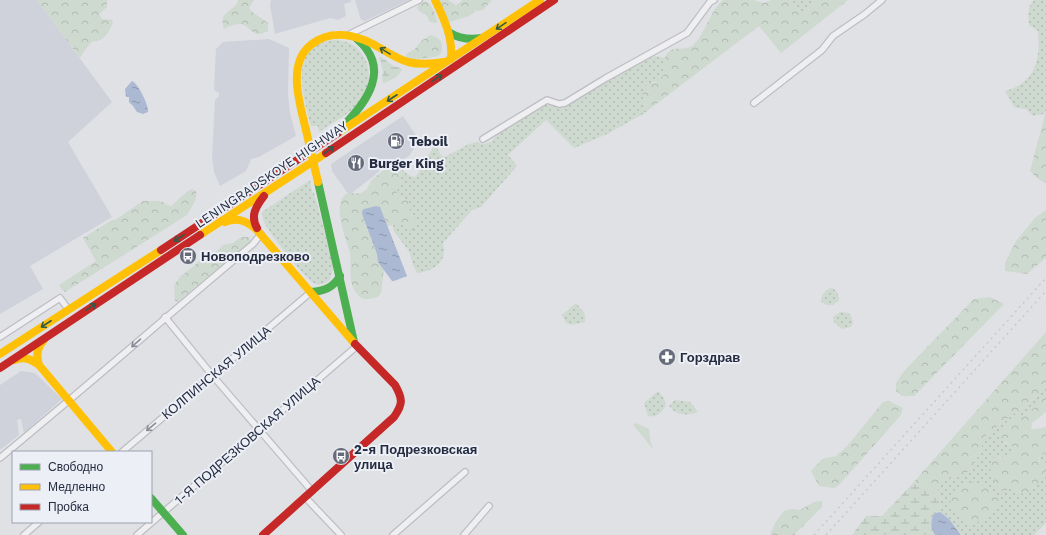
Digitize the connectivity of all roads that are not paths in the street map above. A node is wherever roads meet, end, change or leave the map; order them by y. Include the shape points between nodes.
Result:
1 (419, 0) edge
2 (435, 0) edge
3 (540, 0) edge
4 (554, 0) edge
5 (714, 0) edge
6 (882, 0) edge
7 (450, 34) junction
8 (350, 36) junction
9 (484, 37) junction
10 (450, 60) junction
11 (754, 104) dead end
12 (483, 139) dead end
13 (329, 140) junction
14 (274, 188) junction
15 (217, 225) junction
16 (261, 234) junction
17 (340, 276) junction
18 (311, 292) junction
19 (68, 309) junction
20 (165, 317) junction
21 (0, 337) edge
22 (46, 337) junction
23 (356, 344) junction
24 (0, 354) edge
25 (9, 362) junction
26 (39, 364) junction
27 (0, 368) edge
28 (212, 375) junction
29 (69, 401) junction
30 (260, 430) junction
31 (111, 451) edge
32 (123, 451) edge
33 (0, 458) edge
34 (465, 472) dead end
35 (312, 491) junction
36 (305, 497) junction
37 (152, 499) edge
38 (489, 506) dead end
39 (163, 512) junction
40 (152, 522) edge
41 (38, 523) edge
42 (151, 523) edge
43 (24, 535) edge
44 (137, 535) edge
45 (183, 535) edge
46 (263, 535) edge
47 (341, 535) edge
48 (393, 535) edge
49 (464, 535) edge

1 - 8 street
2 - 7 main road
3 -> 9 main road, LENINGRADSKOYE HIGHWAY
14 -> 4 main road, LENINGRADSKOYE HIGHWAY
5 - 12 street via 687,33 565,103 547,100
6 - 11 street via 833,36 822,50
7 - 9 main road via 466,39
7 - 10 main road
10 -> 8 main road via 430,65 409,63 370,42
8 - 13 main road via 365,47 371,58 374,71 372,86 359,110
8 - 17 main road, bridge via 334,35 320,38 301,56 298,65 301,105
9 - 10 main road, LENINGRADSKOYE HIGHWAY
10 -> 13 main road, LENINGRADSKOYE HIGHWAY
13 -> 19 main road, LENINGRADSKOYE HIGHWAY
14 - 15 main road, LENINGRADSKOYE HIGHWAY
14 - 16 main road via 261,200 254,212 253,222
15 - 16 main road via 230,220 242,220
22 -> 15 main road, LENINGRADSKOYE HIGHWAY
16 - 18 main road
16 - 20 street via 253,244
17 - 18 main road via 329,289
17 - 23 main road
18 - 23 main road
18 - 28 street, КОЛПИНСКАЯ УЛИЦА
19 - 21 street via 60,298
19 -> 24 main road, LENINGRADSKOYE HIGHWAY
20 - 28 street
20 -> 29 street
22 - 25 main road, LENINGRADSKOYE HIGHWAY
22 - 26 main road via 37,352
23 - 30 street, 1-Я ПОДРЕЗКОВСКАЯ УЛИЦА
23 - 35 main road via 395,385 402,402 398,412
25 - 26 main road via 25,358
25 - 27 main road, LENINGRADSKOYE HIGHWAY
26 - 29 main road
28 - 30 street
28 -> 32 street, КОЛПИНСКАЯ УЛИЦА
29 - 31 main road
29 - 33 street
30 - 35 street
30 - 39 street, 1-Я ПОДРЕЗКОВСКАЯ УЛИЦА
34 - 48 street
35 - 36 main road
36 - 46 main road
36 - 47 street
37 - 39 main road
38 - 49 street
39 - 40 street, 1-Я ПОДРЕЗКОВСКАЯ УЛИЦА
39 - 45 main road
41 - 43 street
42 - 44 street, 1-Я ПОДРЕЗКОВСКАЯ УЛИЦА

